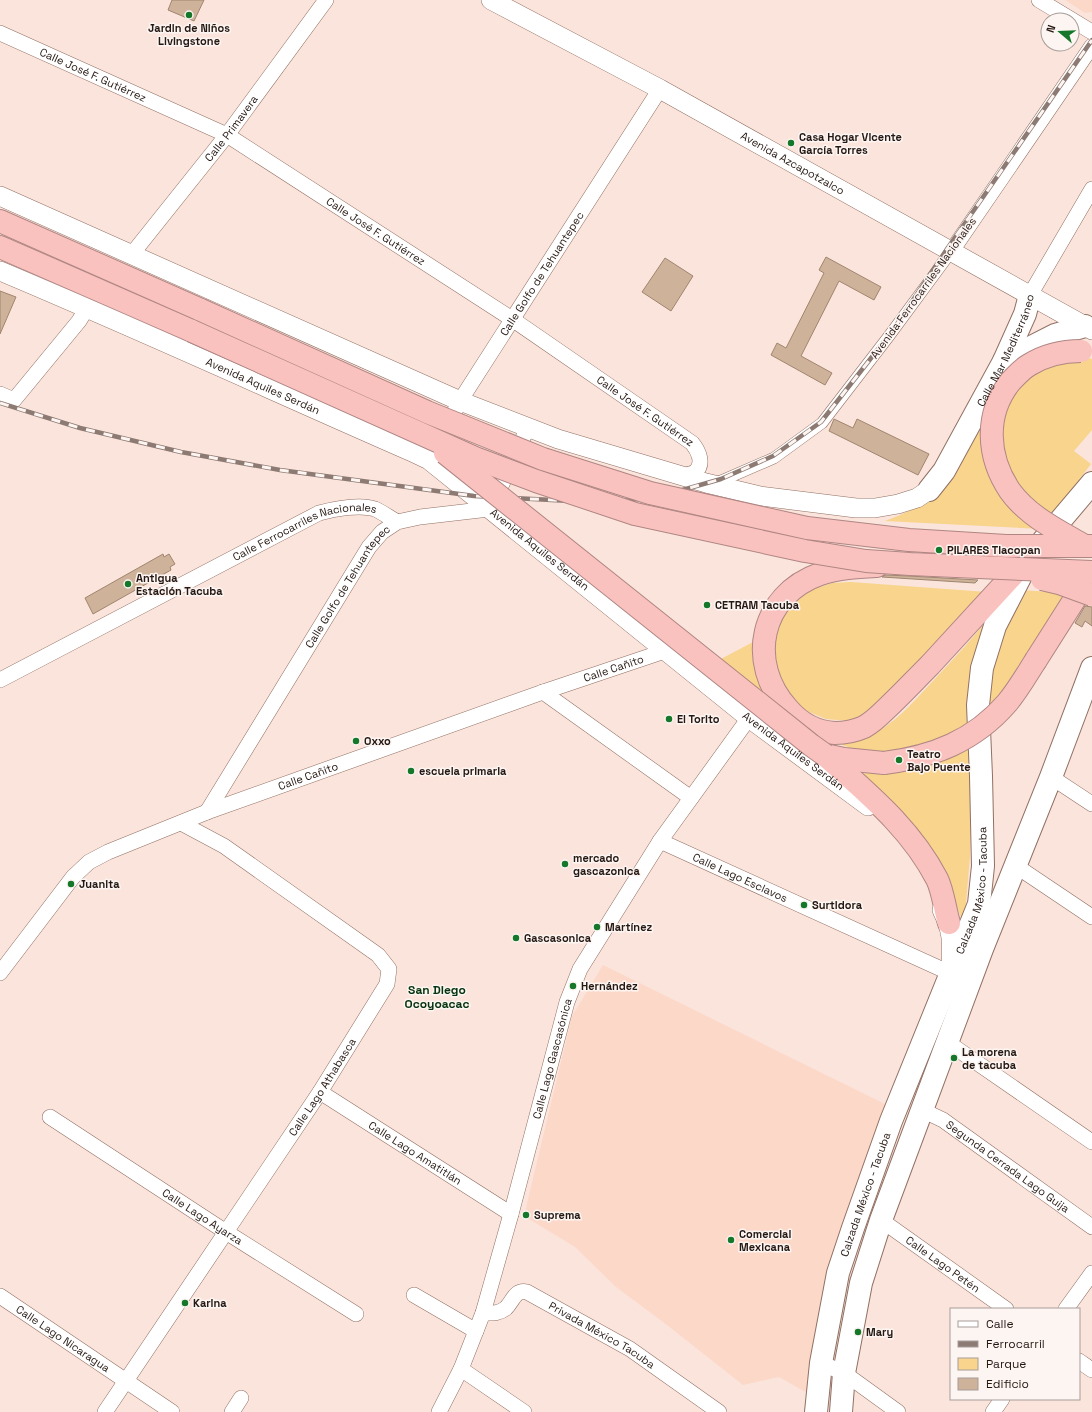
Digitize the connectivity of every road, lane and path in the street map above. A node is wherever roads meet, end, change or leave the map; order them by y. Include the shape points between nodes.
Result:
1 (326, 0) edge
2 (491, 0) edge
3 (1039, 0) edge
4 (0, 32) edge
5 (1092, 32) edge
6 (1092, 46) edge
7 (660, 89) junction
8 (227, 135) junction
9 (1092, 189) edge
10 (0, 196) edge
11 (0, 221) edge
12 (0, 247) edge
13 (951, 252) junction
14 (132, 254) junction
15 (0, 271) edge
16 (1030, 295) junction
17 (87, 308) junction
18 (512, 319) junction
19 (1089, 328) edge
20 (1087, 352) edge
21 (1004, 361) junction
22 (7, 397) edge
23 (460, 400) junction
24 (528, 427) junction
25 (419, 432) junction
26 (429, 460) junction
27 (683, 476) junction
28 (1092, 483) edge
29 (713, 484) junction
30 (929, 490) joint
31 (489, 509) junction
32 (397, 522) junction
33 (1087, 545) edge
34 (1032, 554) junction
35 (910, 564) junction
36 (996, 568) junction
37 (1092, 572) edge
38 (1092, 595) edge
39 (664, 651) junction
40 (1092, 668) edge
41 (0, 680) edge
42 (543, 692) junction
43 (749, 718) junction
44 (825, 755) junction
45 (1051, 777) junction
46 (691, 798) junction
47 (1092, 804) edge
48 (207, 812) junction
49 (182, 823) junction
50 (660, 841) junction
51 (1016, 866) junction
52 (1092, 917) edge
53 (949, 923) junction
54 (0, 973) edge
55 (950, 973) junction
56 (947, 1042) junction
57 (320, 1092) junction
58 (922, 1110) junction
59 (50, 1117) dead end
60 (1092, 1142) edge
61 (511, 1214) junction
62 (881, 1220) junction
63 (1092, 1227) edge
64 (226, 1232) junction
65 (1092, 1273) edge
66 (414, 1295) dead end
67 (0, 1296) edge
68 (1005, 1308) edge
69 (1067, 1308) edge
70 (483, 1313) junction
71 (356, 1314) dead end
72 (476, 1331) junction
73 (1080, 1361) edge
74 (821, 1363) junction
75 (461, 1369) junction
76 (1092, 1370) edge
77 (844, 1373) junction
78 (126, 1382) junction
79 (241, 1398) dead end
80 (1001, 1400) edge
81 (105, 1412) edge
82 (172, 1412) edge
83 (232, 1412) edge
84 (440, 1412) edge
85 (524, 1412) edge
86 (719, 1412) edge
87 (816, 1412) edge
88 (841, 1412) edge
89 (898, 1412) edge
90 (993, 1412) edge

1 - 8 street, Calle Primavera
2 - 7 street, Avenida Azcapotzalco
3 - 5 street
4 - 8 street, Calle José F. Gutiérrez
6 - 13 street, Avenida Ferrocarriles Nacionales
7 - 13 street, Avenida Azcapotzalco
7 - 18 street, Calle Golfo de Tehuantepec
8 - 14 street, Calle Primavera
8 - 18 street, Calle José F. Gutiérrez
9 - 16 street, Calle Mar Mediterráneo
10 - 14 street
11 - 33 highway, bridge via 456,424 543,459 650,493 807,528 909,540 1006,546
12 - 25 highway, Avenida Aquiles Serdán, bridge
13 - 16 street, Avenida Azcapotzalco
13 - 29 street, Avenida Ferrocarriles Nacionales via 822,423 774,458
14 - 23 street
15 - 17 street, Avenida Aquiles Serdán
16 - 19 street, Avenida Azcapotzalco
16 - 21 main road, Calle Mar Mediterráneo via 1023,320
17 - 22 street via 79,321
17 - 26 street, Avenida Aquiles Serdán
18 - 23 street, Calle Golfo de Tehuantepec
18 - 27 street, Calle José F. Gutiérrez via 692,443 698,450 700,460 695,472
19 - 21 main road via 1055,335
20 - 33 highway, bridge via 1066,352 1049,356 1021,371 998,403 991,439 998,470 1017,499 1039,518
21 - 30 main road, Calle Mar Mediterráneo via 944,471
23 - 24 street
23 - 26 street, Calle Golfo de Tehuantepec
24 - 27 street via 558,439
24 - 31 street
25 - 35 highway, Avenida Aquiles Serdán, bridge via 536,482 635,514 805,551 866,561
25 - 44 highway, bridge via 810,746
26 - 31 street, Avenida Aquiles Serdán
27 - 29 street
28 - 34 main road, Calzada México - Tacuba
29 - 30 street via 760,496 856,508 898,504 918,498
31 - 32 street, Calle Golfo de Tehuantepec
31 - 39 street, Avenida Aquiles Serdán
32 - 41 street, Calle Ferrocarriles Nacionales via 374,509 336,508 319,513
32 - 48 street, Calle Golfo de Tehuantepec via 382,532 369,547
34 - 35 highway, bridge via 920,675 864,727 848,732 829,732 801,721 786,707 767,673 764,639 769,620 780,601 795,587 831,571
34 - 55 main road, Calzada México - Tacuba via 995,626 982,668 978,705 982,873 979,904
35 - 36 highway, Avenida Aquiles Serdán, bridge
36 - 37 highway, Avenida Aquiles Serdán, bridge
36 - 38 highway, bridge via 1059,583
37 - 44 highway, bridge via 1008,702 987,723 961,741 929,755 884,763
39 - 42 street, Calle Cañito
39 - 43 street, Avenida Aquiles Serdán
40 - 45 main road, Calzada México - Tacuba
42 - 46 street
42 - 48 street, Calle Cañito
43 - 46 street, Calle Lago Gascasónica
43 - 53 street, Avenida Aquiles Serdán via 855,795 882,818 920,862
44 - 53 highway via 895,820 915,843 938,880
45 - 47 street
45 - 51 main road, Calzada México - Tacuba
46 - 50 street, Calle Lago Gascasónica
48 - 49 street, Calle Cañito
49 - 54 street, Calle Cañito via 88,862 73,877
49 - 57 street, Calle Lago Athabasca via 231,851 378,955 389,969 387,984
50 - 55 street, Calle Lago Esclavos
50 - 61 street, Calle Lago Gascasónica via 580,969 567,1002
51 - 52 street
51 - 56 main road, Calzada México - Tacuba
53 - 55 street, Avenida Aquiles Serdán via 952,940
55 - 74 main road, Calzada México - Tacuba via 891,1121 838,1273
56 - 58 main road, Calzada México - Tacuba
56 - 60 street
57 - 61 street, Calle Lago Amatitlán
57 - 64 street, Calle Lago Athabasca
58 - 62 main road, Calzada México - Tacuba
58 - 63 street, Segunda Cerrada Lago Guija via 943,1120
59 - 64 street, Calle Lago Ayarza
61 - 70 street, Calle Lago Gascasónica
62 - 68 street, Calle Lago Petén
62 - 77 main road, Calzada México - Tacuba via 861,1283
64 - 71 street, Calle Lago Ayarza
64 - 78 street, Calle Lago Athabasca
65 - 69 street
66 - 72 street
67 - 78 street, Calle Lago Nicaragua
70 - 72 street, Calle Lago Gascasónica
70 - 86 street, Privada México Tacuba via 495,1314 505,1309 517,1293 528,1292 630,1349
72 - 75 street, Calle Lago Gascasónica
73 - 76 street
74 - 77 street
74 - 87 main road, Calzada México - Tacuba
75 - 84 street, Calle Lago Gascasónica
75 - 85 street
77 - 88 main road, Calzada México - Tacuba
77 - 89 street
78 - 81 street, Calle Lago Athabasca
78 - 82 street, Calle Lago Nicaragua
79 - 83 street
80 - 90 street

